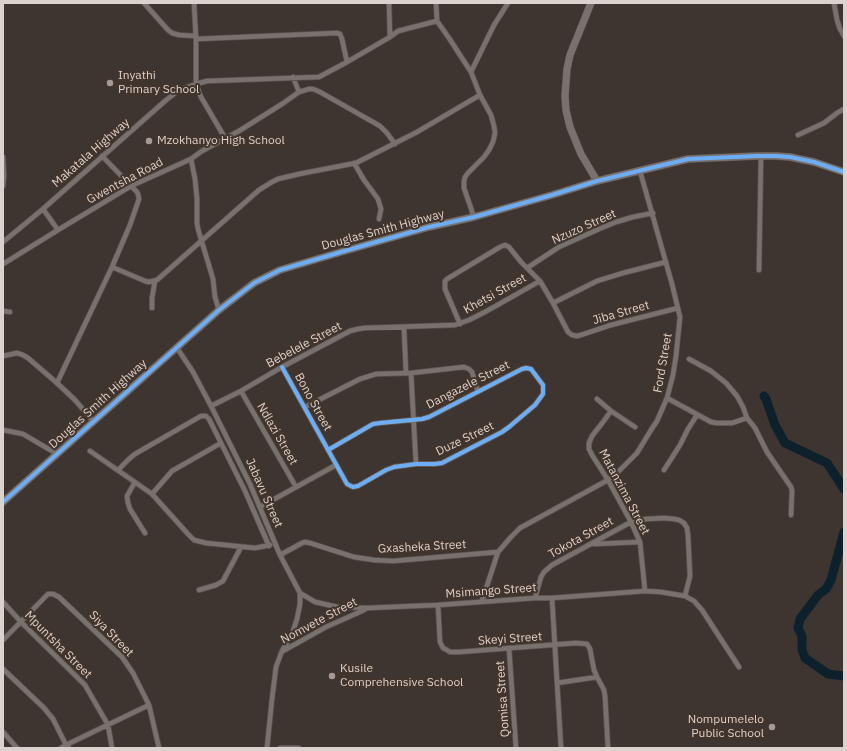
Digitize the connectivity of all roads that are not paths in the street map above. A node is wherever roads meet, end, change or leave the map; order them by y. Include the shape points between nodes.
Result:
1 (144, 3) edge
2 (194, 3) edge
3 (389, 3) edge
4 (436, 3) edge
5 (508, 3) edge
6 (591, 3) edge
7 (834, 3) edge
8 (437, 21) junction
9 (844, 36) edge
10 (196, 37) junction
11 (390, 37) junction
12 (348, 62) junction
13 (471, 72) junction
14 (293, 77) junction
15 (196, 84) junction
16 (299, 92) junction
17 (480, 95) junction
18 (844, 109) edge
19 (798, 135) dead end
20 (224, 138) junction
21 (395, 144) junction
22 (102, 156) junction
23 (759, 156) junction
24 (3, 157) edge
25 (191, 159) junction
26 (354, 164) junction
27 (640, 171) junction
28 (844, 172) edge
29 (597, 181) junction
30 (3, 186) edge
31 (131, 186) junction
32 (43, 209) junction
33 (652, 213) junction
34 (474, 217) junction
35 (379, 219) dead end
36 (58, 230) junction
37 (4, 239) edge
38 (201, 241) junction
39 (666, 262) junction
40 (3, 264) edge
41 (112, 267) junction
42 (527, 268) junction
43 (759, 270) dead end
44 (155, 281) junction
45 (540, 281) junction
46 (553, 303) junction
47 (152, 308) dead end
48 (678, 308) junction
49 (219, 310) junction
50 (3, 311) edge
51 (10, 312) dead end
52 (460, 324) junction
53 (404, 328) junction
54 (177, 348) junction
55 (3, 356) edge
56 (689, 358) dead end
57 (282, 367) junction
58 (408, 373) junction
59 (57, 383) junction
60 (543, 385) joint
61 (241, 391) junction
62 (478, 392) junction
63 (667, 398) junction
64 (597, 399) dead end
65 (212, 406) junction
66 (305, 407) junction
67 (611, 411) junction
68 (697, 415) junction
69 (747, 418) junction
70 (414, 420) junction
71 (94, 422) junction
72 (635, 428) dead end
73 (3, 430) edge
74 (221, 443) junction
75 (328, 450) junction
76 (90, 451) dead end
77 (57, 454) junction
78 (416, 464) junction
79 (336, 465) junction
80 (118, 470) junction
81 (664, 470) dead end
82 (608, 480) junction
83 (135, 482) junction
84 (296, 487) junction
85 (353, 487) joint
86 (152, 494) junction
87 (3, 502) edge
88 (260, 507) junction
89 (791, 515) dead end
90 (631, 522) junction
91 (145, 533) dead end
92 (640, 542) junction
93 (276, 543) junction
94 (592, 544) junction
95 (269, 546) junction
96 (241, 547) junction
97 (498, 552) junction
98 (280, 554) junction
99 (199, 590) dead end
100 (645, 591) junction
101 (300, 593) junction
102 (685, 596) junction
103 (535, 598) junction
104 (552, 598) junction
105 (482, 601) junction
106 (3, 602) edge
107 (438, 605) junction
108 (367, 608) junction
109 (21, 622) junction
110 (3, 640) edge
111 (555, 646) junction
112 (509, 648) junction
113 (282, 652) junction
114 (739, 667) dead end
115 (3, 669) edge
116 (597, 678) junction
117 (557, 683) junction
118 (149, 706) junction
119 (108, 725) junction
120 (3, 732) edge
121 (65, 747) edge
122 (17, 748) edge
123 (112, 748) edge
124 (159, 748) edge
125 (267, 748) edge
126 (280, 748) edge
127 (299, 748) edge
128 (516, 748) edge
129 (561, 748) edge
130 (608, 748) edge

1 - 10 street via 172,33
2 - 10 street
3 - 11 street
4 - 8 street
5 - 13 street
6 - 29 street via 570,55 565,96 572,132
7 - 9 street via 837,20
8 - 11 street, Makatala Highway via 398,31
8 - 13 street
10 - 12 street via 337,33 342,39
10 - 15 street
11 - 12 street, Makatala Highway
12 - 14 street, Makatala Highway via 319,77
13 - 17 street
14 - 15 street, Makatala Highway via 207,81
14 - 16 street
15 - 20 street
15 - 22 street, Makatala Highway via 174,94
16 - 20 street, Gwentsha Road
16 - 21 street via 309,89 320,92 380,126
17 - 21 street
17 - 34 street via 493,121 495,133 489,150 465,177 464,188
18 - 19 street via 816,128
20 - 25 street, Gwentsha Road
21 - 26 street
22 - 31 street
22 - 32 street, Makatala Highway
23 - 27 street, Douglas Smith Highway via 688,159
23 - 28 street, Douglas Smith Highway via 802,159
23 - 43 street
24 - 30 street
25 - 31 street, Gwentsha Road
25 - 38 street
26 - 35 street via 378,199 381,209
26 - 38 street via 299,174 272,182 259,190
27 - 29 street, Douglas Smith Highway
27 - 33 street, Ford Street
29 - 34 street, Douglas Smith Highway
31 - 36 street, Gwentsha Road
31 - 41 street via 139,199
32 - 36 street
32 - 37 street, Makatala Highway
33 - 39 street, Ford Street
33 - 42 street, Nzuzo Street via 599,229 559,247
34 - 49 street, Douglas Smith Highway via 429,227 280,270 254,283
36 - 40 street, Gwentsha Road
38 - 44 street
38 - 49 street
39 - 46 street via 598,281
39 - 48 street, Ford Street
41 - 44 street via 145,281
41 - 59 street
42 - 45 street
42 - 52 street via 505,245 447,279 445,289
44 - 47 street
45 - 46 street
45 - 52 street, Khetsi Street
46 - 48 street, Jiba Street via 570,334 574,336
48 - 63 street, Ford Street via 680,317 677,348
49 - 54 street, Douglas Smith Highway
50 - 51 street
52 - 53 street, Bebelele Street
53 - 57 street, Bebelele Street via 355,330
53 - 58 street
54 - 65 street, Jabavu Street
54 - 71 street, Douglas Smith Highway
55 - 59 street via 23,355
56 - 69 street via 712,371 726,383 737,396
57 - 61 street, Bebelele Street
57 - 66 street, Bono Street
58 - 62 street via 464,367 472,372
58 - 66 street via 368,376
58 - 70 street
59 - 71 street
60 - 62 street, Dangazele Street via 531,369 526,368
60 - 78 street, Duze Street via 543,394 535,405 502,432 442,463
61 - 65 street, Bebelele Street
61 - 84 street, Ndlazi Street
62 - 70 street, Dangazele Street via 429,417
63 - 68 street
63 - 82 street, Ford Street via 657,421 637,453
64 - 67 street
65 - 88 street, Jabavu Street
66 - 75 street, Bono Street
67 - 72 street
67 - 82 street, Matanzima Street via 592,436 589,446
68 - 69 street via 717,423 732,423
68 - 81 street
69 - 89 street via 791,486
70 - 75 street, Dangazele Street via 373,424
70 - 78 street
71 - 77 street, Douglas Smith Highway
73 - 77 street via 23,434
74 - 80 street via 207,416 204,415 135,454
74 - 86 street via 172,471
74 - 95 street
75 - 79 street, Bono Street
76 - 80 street
77 - 87 street, Douglas Smith Highway
78 - 85 street, Duze Street via 390,469
79 - 84 street
79 - 85 street, Bono Street via 348,484
80 - 83 street
82 - 90 street, Matanzima Street
82 - 97 street, Ford Street via 520,528
83 - 86 street
83 - 91 street via 127,496 128,503
84 - 88 street
86 - 96 street via 194,540
88 - 93 street, Jabavu Street
90 - 92 street, Matanzima Street
90 - 94 street, Tokota Street
90 - 102 street via 664,518 684,523 688,535 690,576
92 - 94 street
92 - 100 street, Matanzima Street
93 - 95 street
93 - 98 street, Jabavu Street
94 - 103 street, Tokota Street via 552,565 544,572
95 - 96 street
96 - 99 street via 223,581
97 - 98 street, Gxasheka Street via 394,561 374,560 354,557 306,542
97 - 105 street, Ford Street
98 - 101 street, Jabavu Street
100 - 102 street, Msimango Street
100 - 104 street, Msimango Street
101 - 108 street, Msimango Street via 315,602 337,607
101 - 113 street via 297,620
102 - 114 street via 702,610
103 - 104 street, Msimango Street
103 - 105 street, Msimango Street
104 - 111 street
105 - 107 street, Msimango Street
106 - 109 street, Mpuntsha Street
107 - 108 street, Msimango Street
107 - 112 street, Skeyi Street via 440,642 443,648 450,652
108 - 113 street, Nomvete Street
109 - 110 street
109 - 118 street, Siya Street via 48,594 59,597 122,657
109 - 119 street, Mpuntsha Street via 85,685
111 - 112 street, Skeyi Street
111 - 116 street, Skeyi Street via 587,644
111 - 117 street
112 - 128 street, Qomisa Street
113 - 125 street, Nomvete Street via 276,667
115 - 121 street via 53,719
116 - 117 street
116 - 130 street via 605,696
117 - 129 street
118 - 119 street
118 - 124 street, Siya Street
119 - 121 street
119 - 123 street, Mpuntsha Street
120 - 122 street
126 - 127 street

